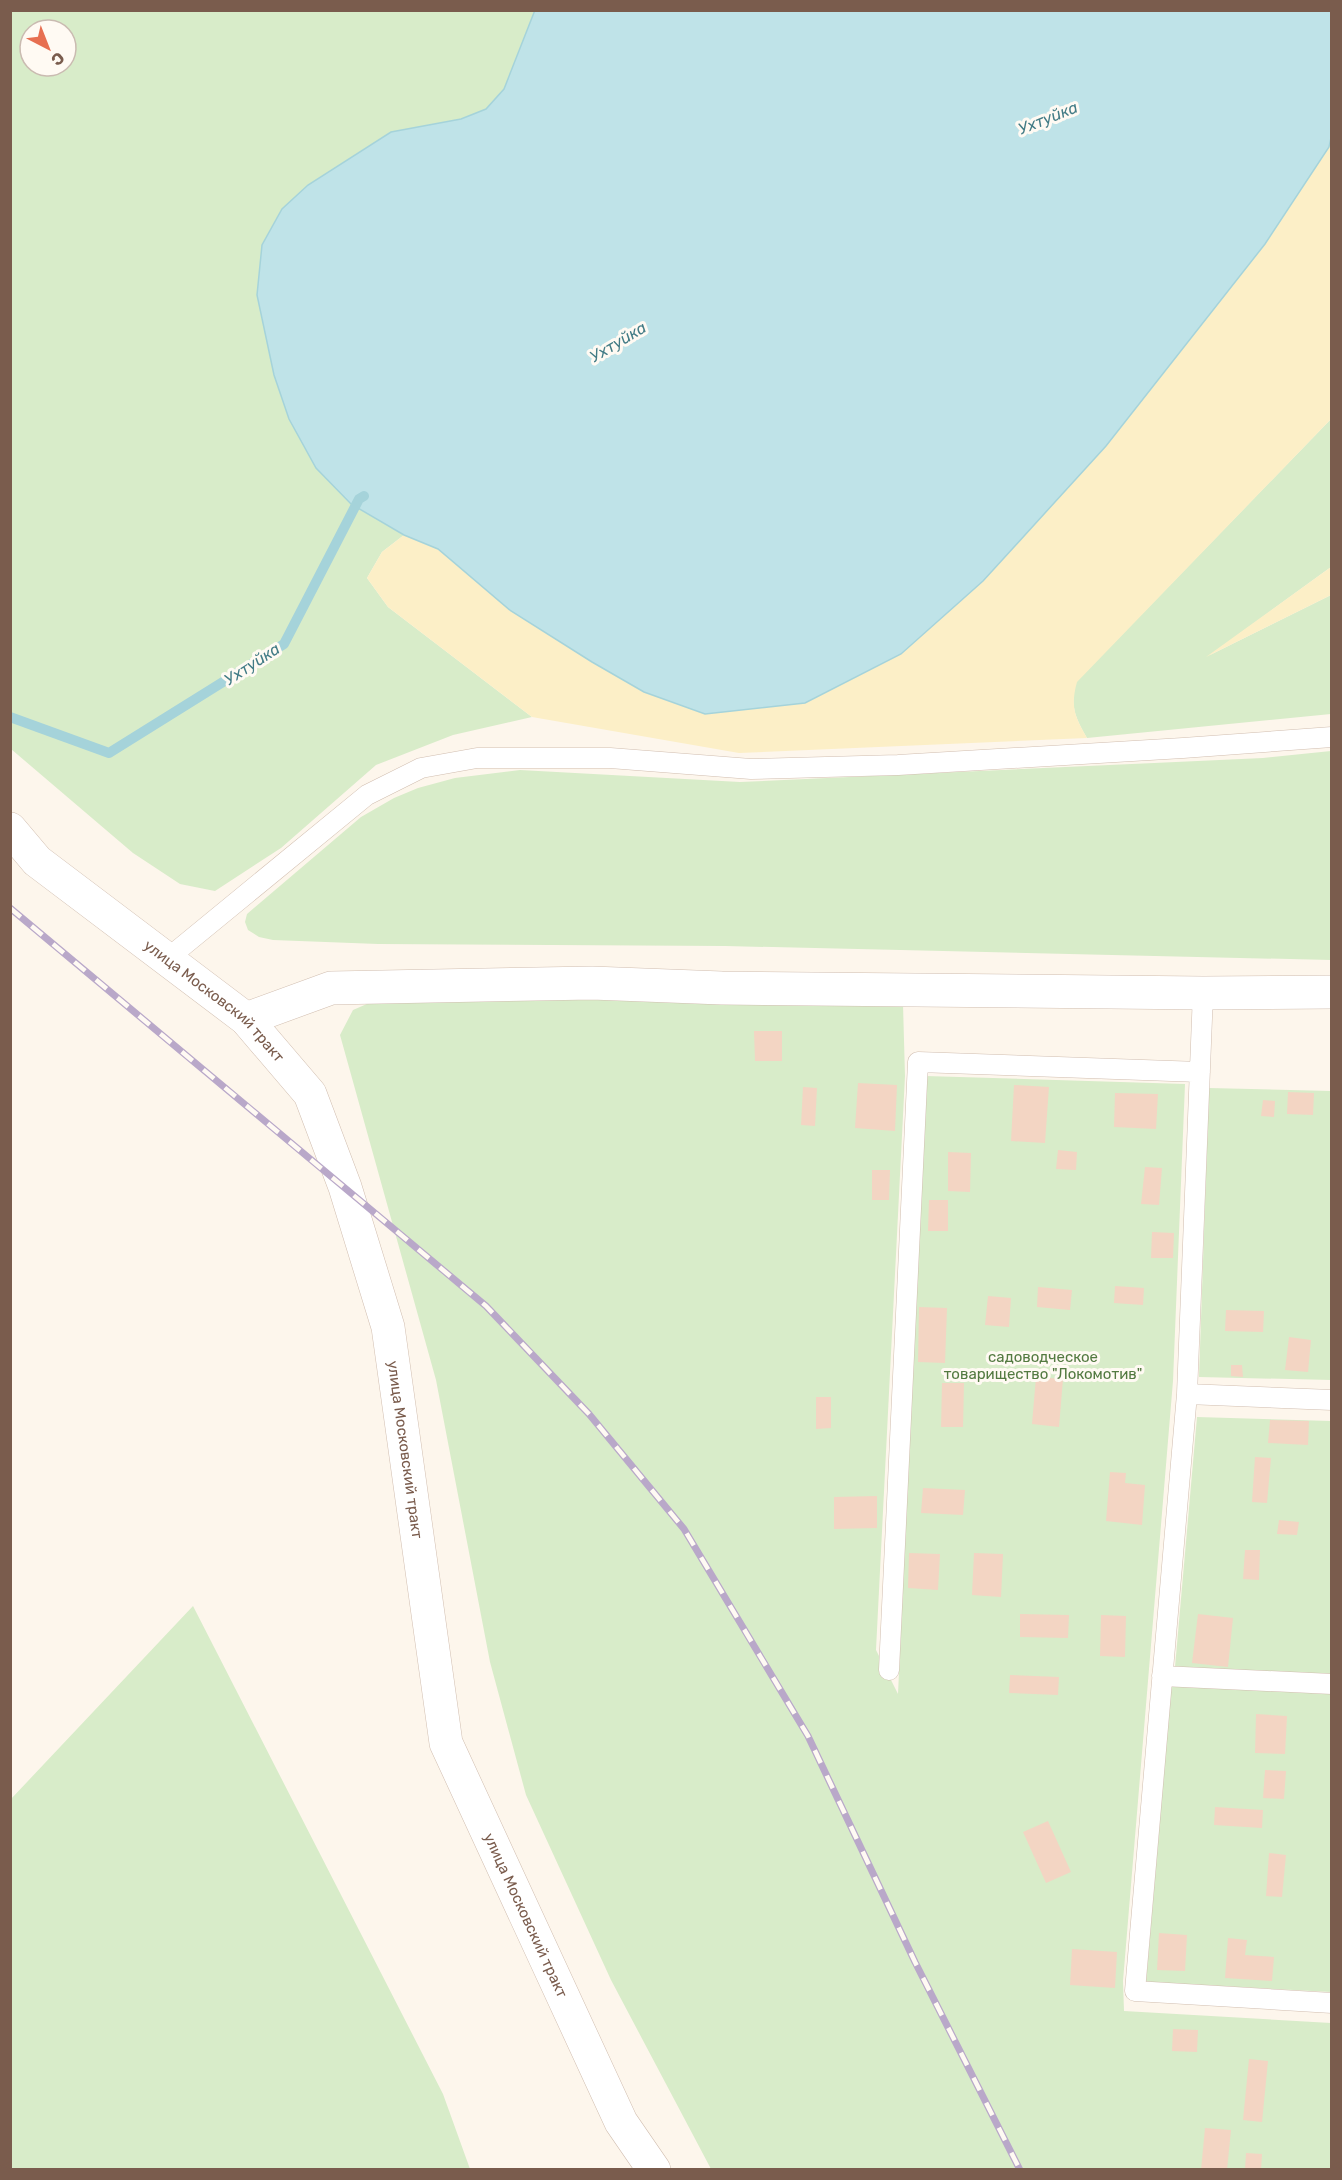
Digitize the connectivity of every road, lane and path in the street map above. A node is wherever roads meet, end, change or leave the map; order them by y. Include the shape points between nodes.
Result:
1 (1332, 737) edge
2 (10, 829) edge
3 (167, 959) junction
4 (1332, 992) edge
5 (1203, 993) junction
6 (246, 1019) junction
7 (1200, 1072) junction
8 (1187, 1394) junction
9 (1332, 1400) edge
10 (889, 1670) dead end
11 (1162, 1676) junction
12 (1332, 1684) edge
13 (1332, 2003) edge
14 (654, 2169) edge

1 - 3 lane via 898,765 751,769 610,758 477,758 421,768 367,795
2 - 3 street, улица Московский тракт via 37,861
3 - 6 street, улица Московский тракт
4 - 5 street
5 - 6 street via 592,983 332,988
5 - 7 lane
6 - 14 street, улица Московский тракт via 310,1094 345,1187 388,1327 446,1743 621,2122
7 - 8 lane
7 - 10 lane via 918,1062
8 - 9 lane
8 - 11 lane
11 - 12 lane
11 - 13 lane via 1136,1991

